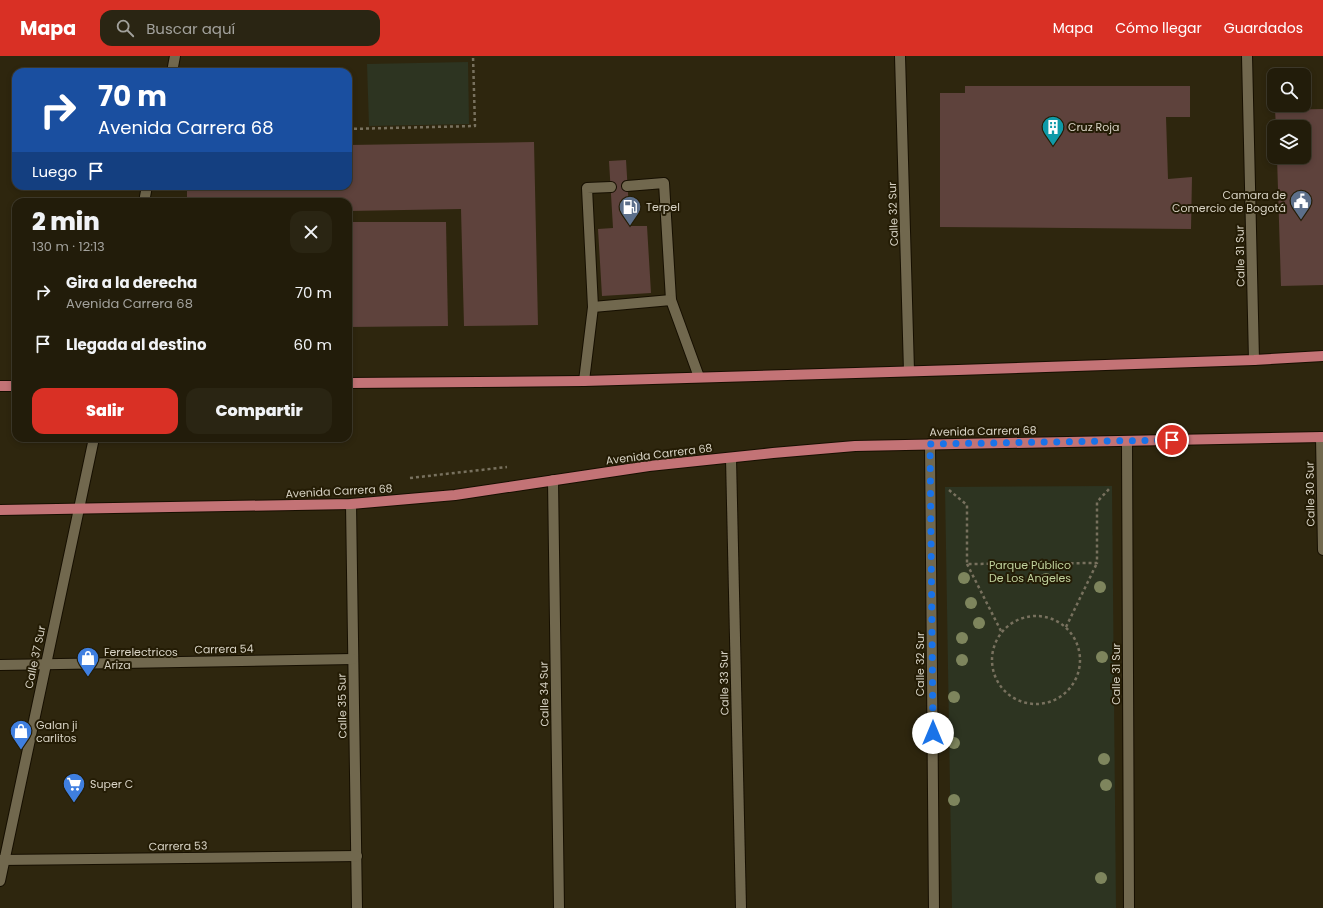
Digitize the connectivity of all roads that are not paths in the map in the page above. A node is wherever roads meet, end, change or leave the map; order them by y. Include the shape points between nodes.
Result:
1 (175, 56) edge
2 (904, 56) edge
3 (1247, 56) edge
4 (173, 68) edge
5 (627, 186) dead end
6 (611, 187) dead end
7 (671, 300) junction
8 (593, 307) junction
9 (1323, 356) edge
10 (1254, 360) junction
11 (909, 371) junction
12 (699, 377) junction
13 (584, 380) junction
14 (352, 383) edge
15 (0, 386) edge
16 (12, 386) edge
17 (1322, 437) edge
18 (1127, 441) junction
19 (93, 442) edge
20 (930, 444) junction
21 (731, 458) junction
22 (553, 480) junction
23 (351, 504) junction
24 (79, 509) junction
25 (0, 510) edge
26 (1323, 550) edge
27 (353, 659) junction
28 (46, 664) junction
29 (0, 665) edge
30 (357, 856) junction
31 (2, 860) edge
32 (0, 881) edge
33 (357, 908) edge
34 (559, 908) edge
35 (741, 908) edge
36 (934, 908) edge
37 (1129, 908) edge

1 - 4 street
2 - 11 street, Calle 32 Sur
3 - 10 street, Calle 31 Sur
5 - 7 street via 664,183
6 - 8 street via 587,188
7 - 8 street
7 - 12 street
8 - 13 street
9 - 10 main road
10 - 11 main road
11 - 12 main road
12 - 13 main road
13 - 14 main road
15 - 16 main road
17 - 18 main road, Avenida Carrera 68
17 - 26 street, Calle 30 Sur
18 - 20 main road, Avenida Carrera 68
18 - 37 street, Calle 31 Sur
19 - 24 street, Calle 37 Sur
20 - 21 main road, Avenida Carrera 68 via 855,446
20 - 36 street, Calle 32 Sur
21 - 22 main road, Avenida Carrera 68 via 649,466
21 - 35 street, Calle 33 Sur
22 - 23 main road, Avenida Carrera 68 via 455,495
22 - 34 street, Calle 34 Sur
23 - 24 main road, Avenida Carrera 68
23 - 27 street, Calle 35 Sur
24 - 25 main road, Avenida Carrera 68
24 - 28 street, Calle 37 Sur
27 - 28 street, Carrera 54
27 - 30 street, Calle 35 Sur
28 - 29 street, Carrera 54
28 - 31 street, Calle 37 Sur
30 - 31 street, Carrera 53
30 - 33 street, Calle 35 Sur
31 - 32 street, Calle 37 Sur

